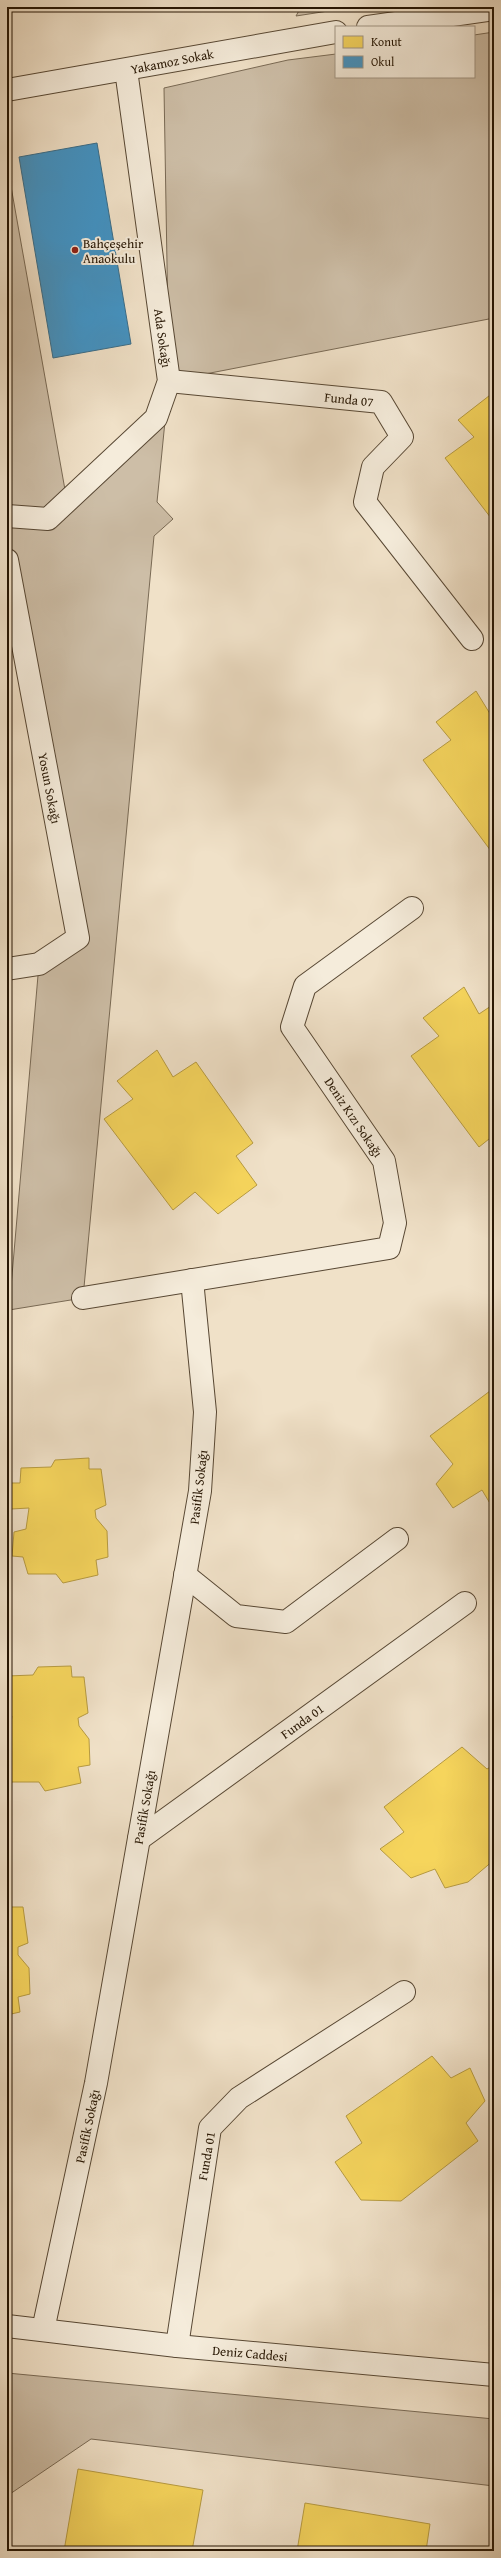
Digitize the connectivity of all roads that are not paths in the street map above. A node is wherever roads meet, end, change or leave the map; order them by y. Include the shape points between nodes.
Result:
1 (494, 9) edge
2 (375, 26) edge
3 (335, 32) edge
4 (126, 70) junction
5 (7, 90) edge
6 (169, 381) junction
7 (7, 516) edge
8 (7, 560) edge
9 (472, 639) dead end
10 (412, 908) dead end
11 (7, 969) edge
12 (192, 1280) junction
13 (83, 1298) dead end
14 (398, 1539) dead end
15 (185, 1575) junction
16 (465, 1603) dead end
17 (138, 1840) junction
18 (404, 1992) dead end
19 (7, 2326) edge
20 (43, 2330) junction
21 (177, 2346) junction
22 (494, 2375) edge

1 - 2 street
3 - 4 street, Yakamoz Sokak
4 - 5 street, Yakamoz Sokak
4 - 6 street, Ada Sokağı
6 - 7 street, Ada Sokağı via 156,418 48,519
6 - 9 street, Funda 07 via 381,402 402,437 373,467 365,502
8 - 11 street, Yosun Sokağı via 78,938 39,964
10 - 12 street, Deniz Kızı Sokağı via 305,986 292,1027 384,1161 395,1223 389,1248
12 - 13 street, Deniz Kızı Sokağı
12 - 15 street, Pasifik Sokağı via 205,1412 200,1491
14 - 15 street via 286,1622 236,1616
15 - 17 street, Pasifik Sokağı
16 - 17 street, Funda 01
17 - 20 street, Pasifik Sokağı via 96,2083
18 - 21 street, Funda 01 via 239,2098 210,2128
19 - 20 street, Deniz Caddesi
20 - 21 street, Deniz Caddesi
21 - 22 street, Deniz Caddesi

